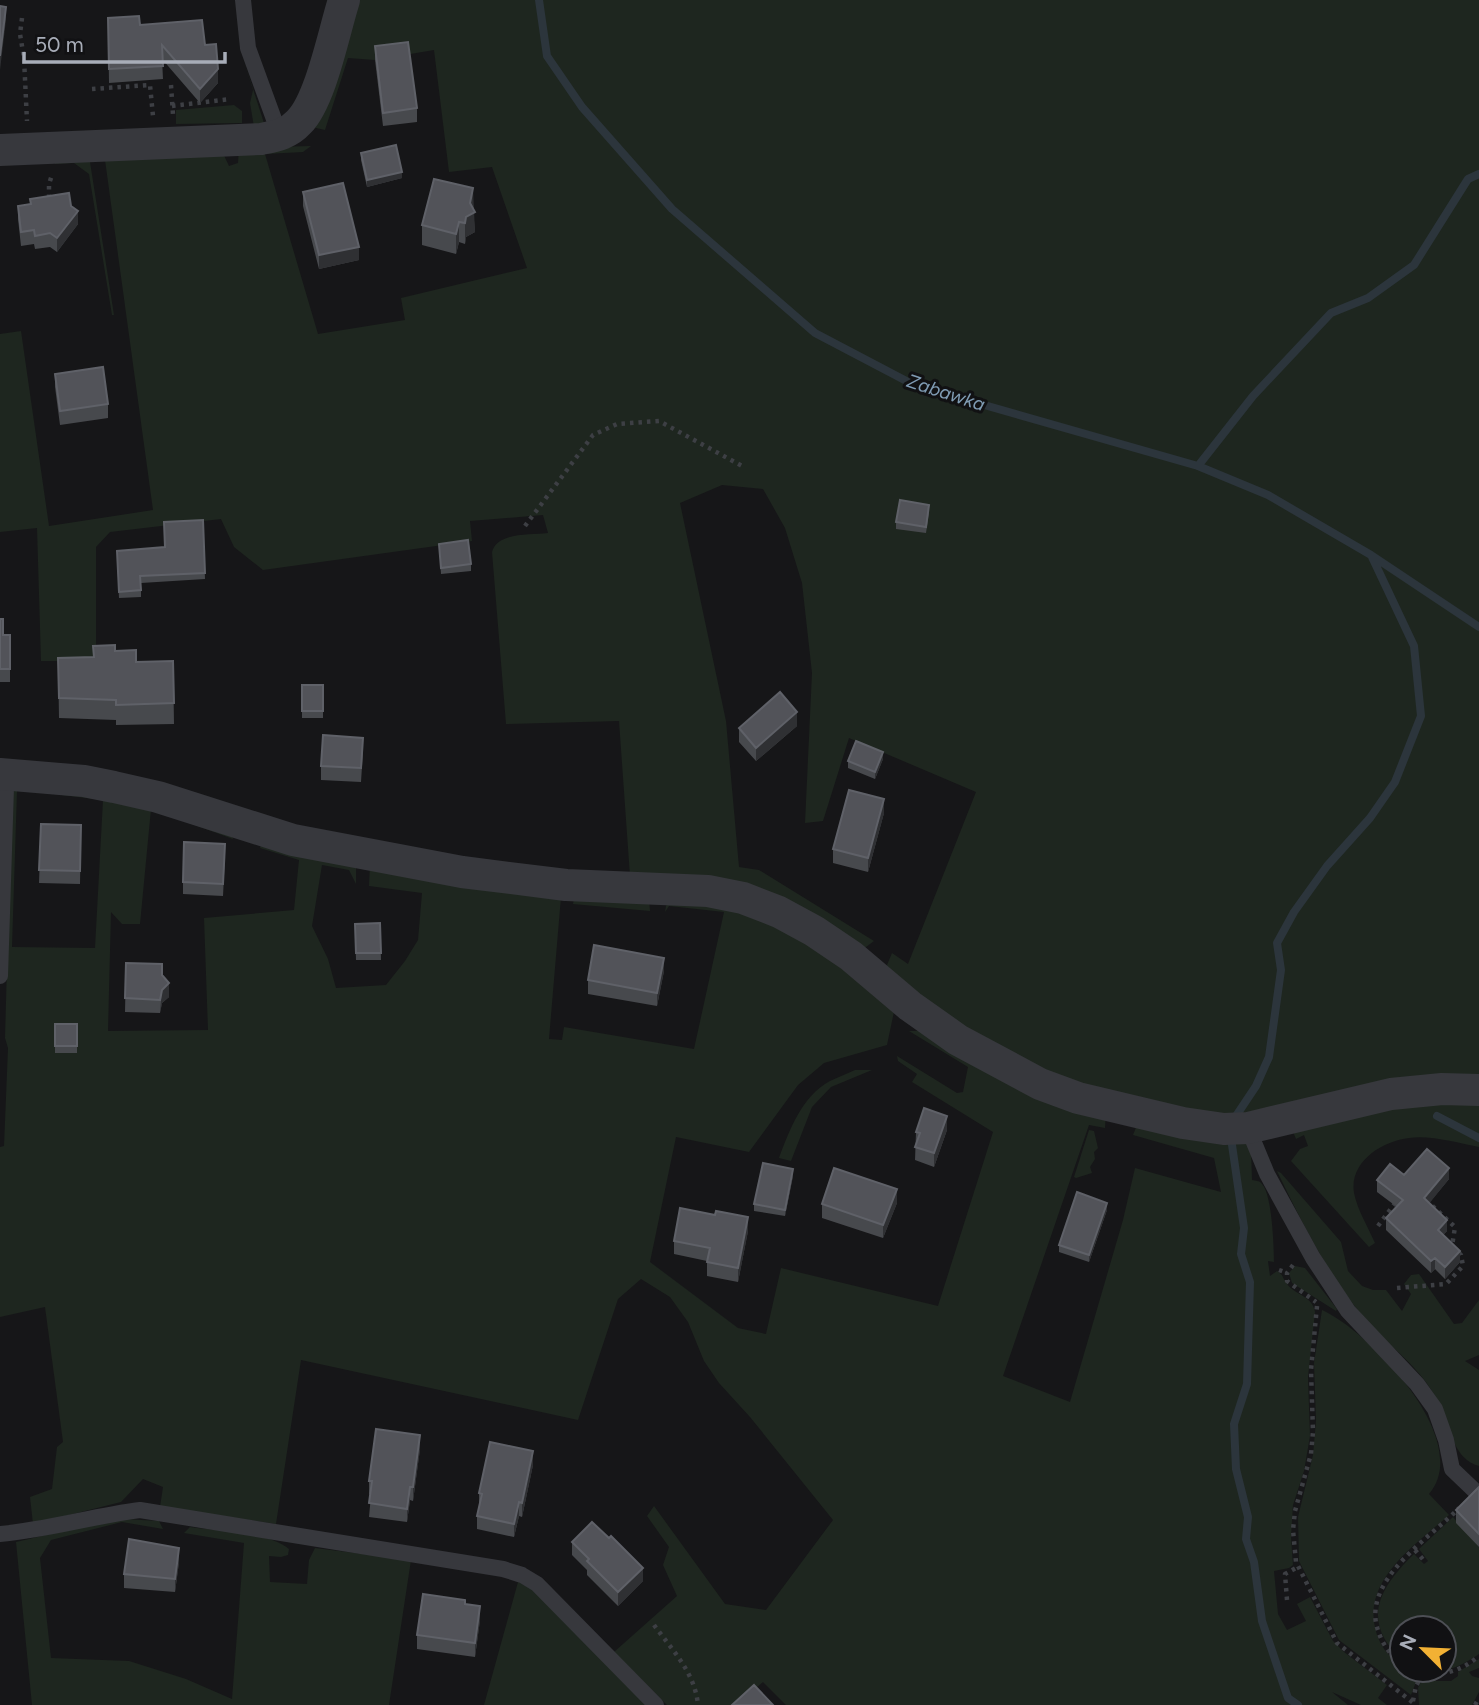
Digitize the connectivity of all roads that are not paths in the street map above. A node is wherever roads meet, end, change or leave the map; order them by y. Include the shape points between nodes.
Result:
1 (243, 0) edge
2 (344, 0) edge
3 (272, 137) junction
4 (0, 150) edge
5 (0, 776) edge
6 (0, 975) edge
7 (1479, 1090) edge
8 (1248, 1128) junction
9 (1475, 1491) edge
10 (0, 1534) edge
11 (656, 1705) edge

1 - 3 lane via 248,48 275,122
2 - 3 street via 316,93 301,121 284,135
3 - 4 street
5 - 6 lane via 6,787
5 - 8 street via 114,787 293,840 461,872 566,885 708,891 743,898 814,931 958,1040 1040,1084 1078,1098 1183,1123
7 - 8 street via 1391,1094
8 - 9 lane via 1313,1258 1348,1311 1418,1384 1435,1409 1452,1469
10 - 11 lane via 140,1510 503,1569 537,1584

